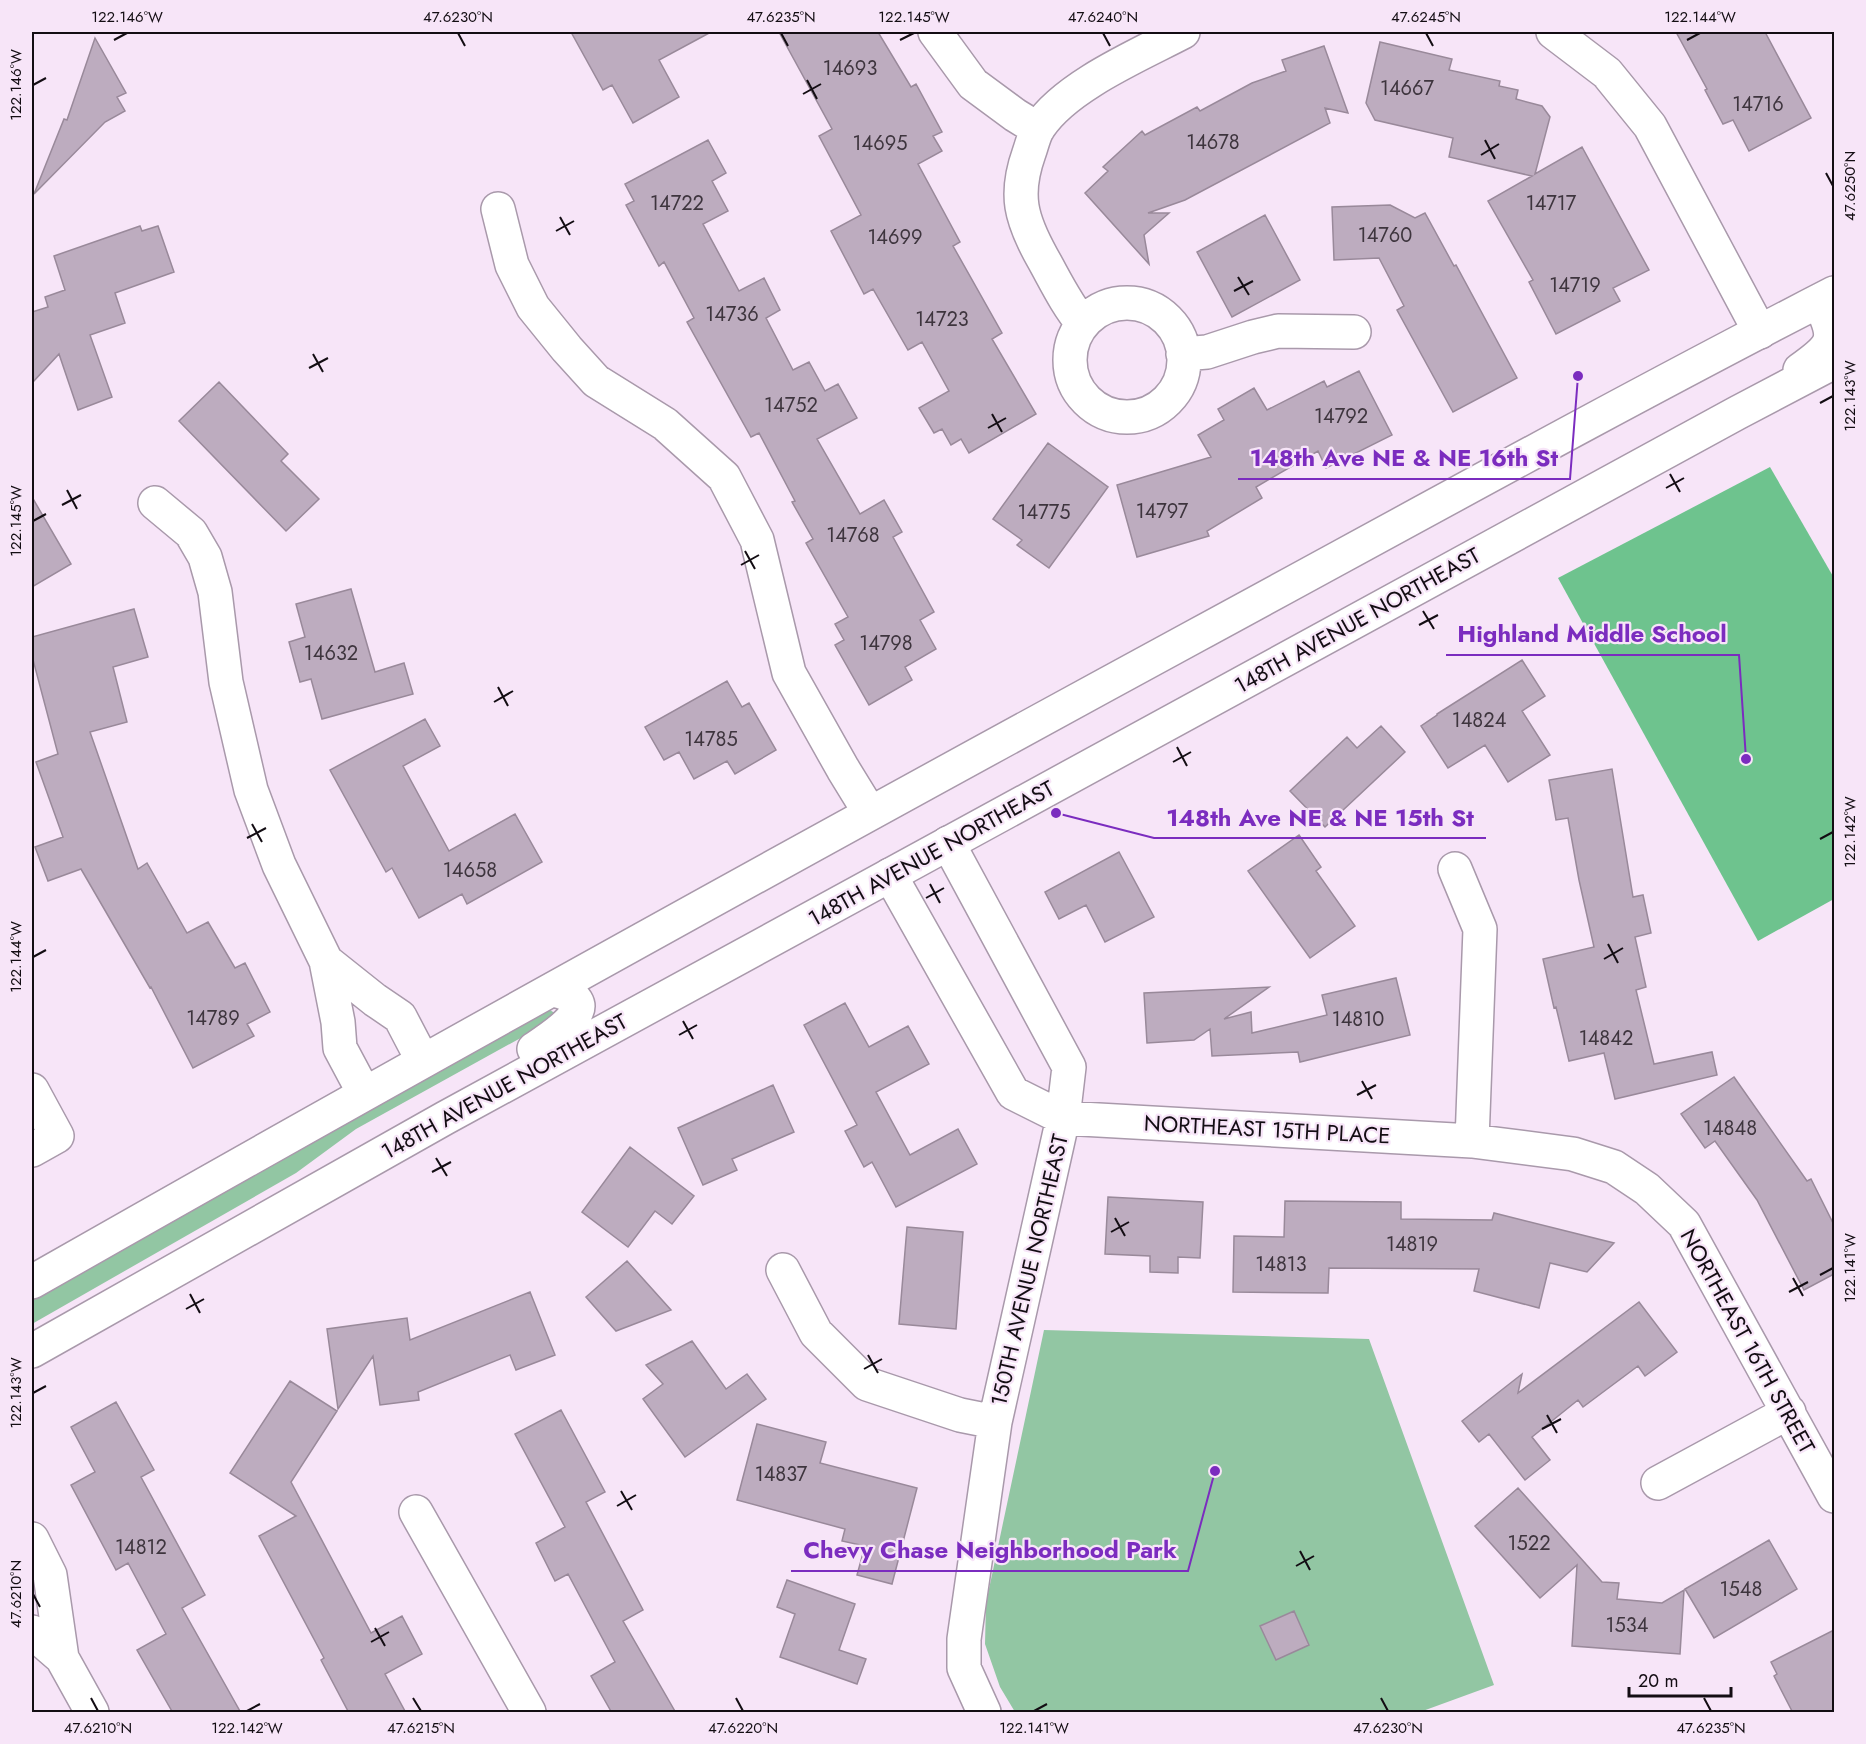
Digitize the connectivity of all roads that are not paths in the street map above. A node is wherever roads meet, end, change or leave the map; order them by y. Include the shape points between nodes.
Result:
1 (935, 32) edge
2 (1183, 32) edge
3 (1553, 32) edge
4 (1038, 129) junction
5 (498, 209) dead end
6 (1827, 297) edge
7 (1083, 324) junction
8 (1354, 332) dead end
9 (1760, 332) junction
10 (1183, 354) junction
11 (1834, 362) edge
12 (1737, 413) junction
13 (154, 502) dead end
14 (870, 813) junction
15 (948, 843) junction
16 (1455, 869) dead end
17 (890, 875) junction
18 (326, 961) junction
19 (552, 990) junction
20 (423, 1061) junction
21 (32, 1090) edge
22 (364, 1093) junction
23 (445, 1118) junction
24 (1063, 1118) junction
25 (1472, 1141) junction
26 (32, 1150) edge
27 (783, 1270) dead end
28 (32, 1282) edge
29 (32, 1351) edge
30 (1789, 1412) junction
31 (995, 1422) junction
32 (1658, 1483) dead end
33 (1834, 1496) edge
34 (416, 1512) dead end
35 (32, 1539) edge
36 (32, 1632) edge
37 (62, 1658) junction
38 (92, 1713) edge
39 (529, 1713) edge
40 (984, 1713) edge

1 - 4 street via 973,84
2 - 4 street via 1081,86 1050,112
3 - 9 street via 1607,73 1650,126
4 - 7 street via 1022,173 1023,214 1030,236 1071,311
5 - 14 street via 512,265 533,307 567,349 596,381 665,424 724,477 757,540 789,673
6 - 9 street
6 - 12 street via 1832,334 1829,347
7 - 10 street via 1110,305 1142,305 1169,321
7 - 10 street via 1070,353 1076,385 1097,409 1112,415 1128,417 1159,407 1179,382
8 - 10 street via 1278,331 1207,352
9 - 14 street
11 - 12 street, 148TH AVENUE NORTHEAST
12 - 15 street, 148TH AVENUE NORTHEAST
13 - 18 street via 191,533 205,557 215,592 226,682 251,790 279,865
14 - 19 street
15 - 17 street, 148TH AVENUE NORTHEAST
15 - 24 street, 150TH AVENUE NORTHEAST via 1069,1067
16 - 25 street via 1480,929
17 - 23 street, 148TH AVENUE NORTHEAST
17 - 24 street via 1013,1093
18 - 20 street via 400,1017
18 - 22 street via 340,1048
19 - 20 street
19 - 23 street via 567,993 577,1002 568,1025 503,1070
20 - 22 street
21 - 26 street via 57,1136
22 - 28 street
23 - 29 street, 148TH AVENUE NORTHEAST
24 - 25 street, NORTHEAST 15TH PLACE
24 - 31 street, 150TH AVENUE NORTHEAST
25 - 30 street, NORTHEAST 16TH STREET via 1573,1154 1614,1167 1647,1189 1683,1224
27 - 31 street via 816,1333 867,1384 960,1415
30 - 32 street
30 - 33 street, NORTHEAST 16TH STREET
31 - 40 street, 150TH AVENUE NORTHEAST via 964,1639 964,1668
34 - 39 street
35 - 37 street via 50,1575
36 - 37 street
37 - 38 street

